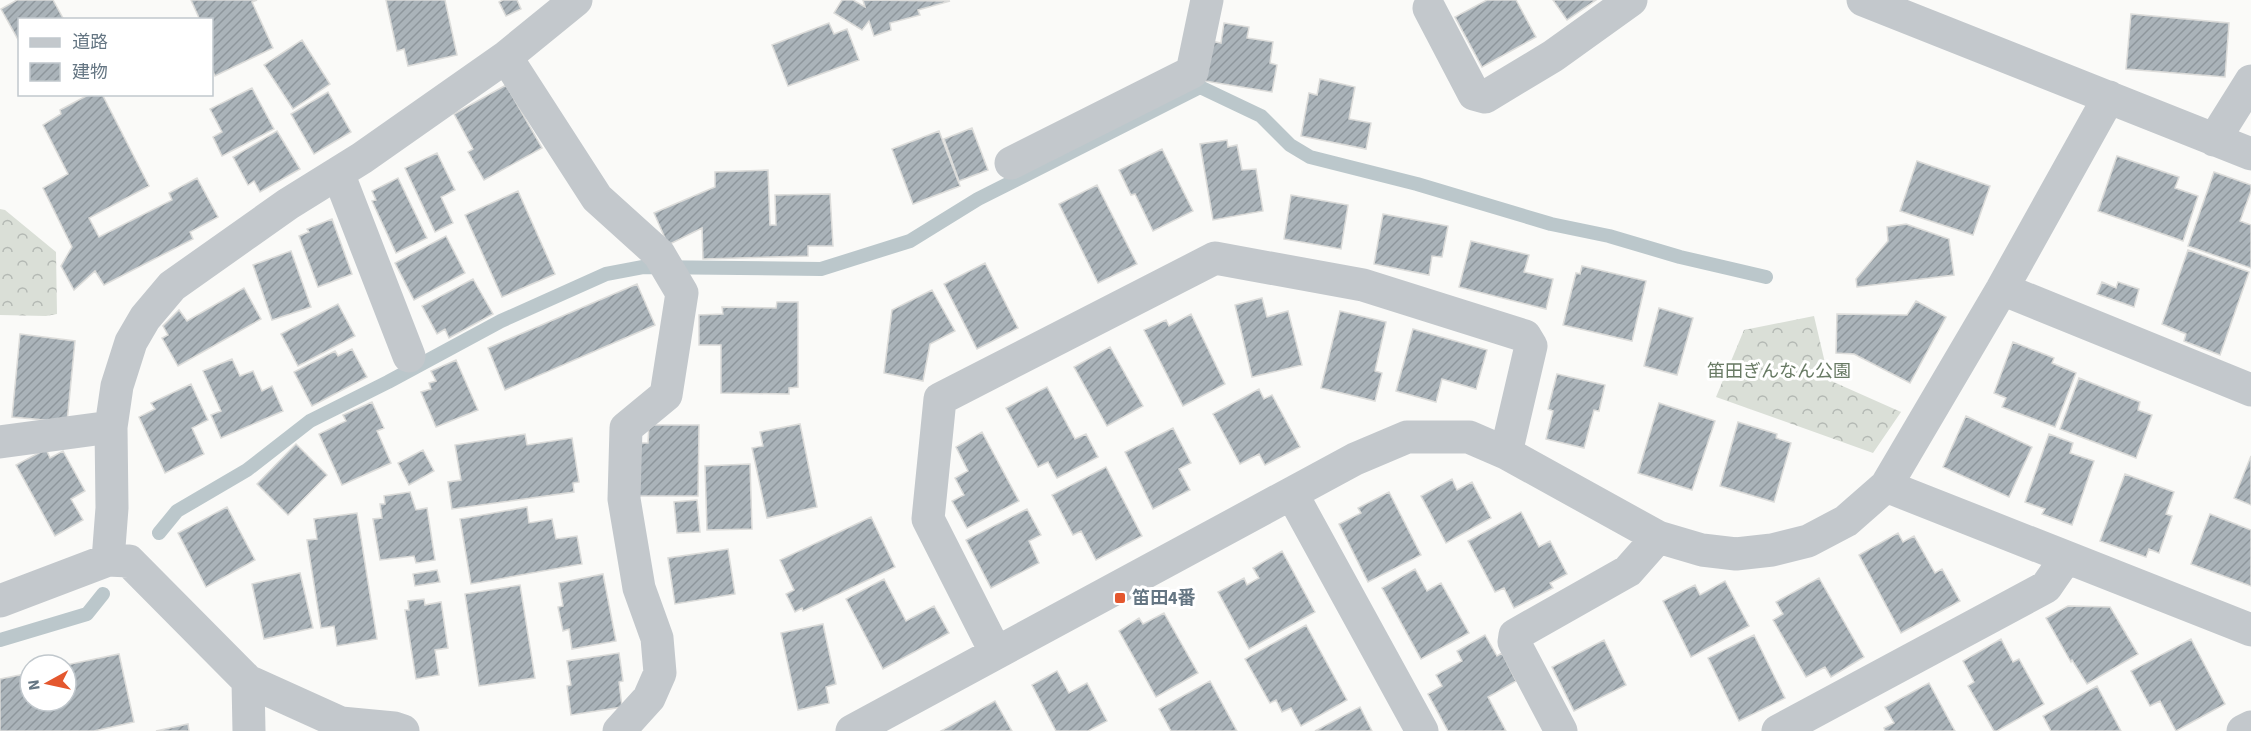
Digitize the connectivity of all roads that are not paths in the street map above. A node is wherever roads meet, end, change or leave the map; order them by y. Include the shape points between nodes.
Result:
1 (576, 0) edge
2 (1207, 0) edge
3 (1630, 0) edge
4 (1863, 0) edge
5 (1429, 8) dead end
6 (506, 57) junction
7 (2251, 81) edge
8 (2109, 98) junction
9 (2214, 140) junction
10 (2251, 154) edge
11 (1011, 163) dead end
12 (338, 173) junction
13 (2002, 289) junction
14 (409, 356) dead end
15 (2251, 390) edge
16 (111, 427) junction
17 (0, 442) edge
18 (1506, 453) junction
19 (1886, 486) junction
20 (1292, 494) junction
21 (1658, 537) junction
22 (2066, 558) junction
23 (108, 560) junction
24 (0, 601) edge
25 (2251, 630) edge
26 (996, 653) junction
27 (248, 681) junction
28 (2251, 727) edge
29 (1559, 730) edge
30 (249, 731) edge
31 (403, 731) edge
32 (619, 731) edge
33 (852, 731) edge
34 (1422, 731) edge
35 (1778, 731) edge
36 (2243, 731) edge

1 - 6 street
2 - 11 street via 1192,72
3 - 5 street via 1553,56 1485,97 1474,94
4 - 8 street
6 - 12 street
6 - 32 street via 597,198 659,254 682,293 666,395 626,428 624,499 639,588 657,638 660,672 649,698
7 - 9 street
8 - 9 street
8 - 13 street
9 - 10 street
12 - 14 street
12 - 16 street via 172,286 144,318 131,342 117,386
13 - 15 street
13 - 19 street
16 - 17 street
16 - 23 street
18 - 20 street via 1469,437 1407,437 1355,459
18 - 21 street
18 - 26 street via 1531,346 1525,336 1363,285 1215,258 940,399 928,519
19 - 21 street via 1846,521 1808,541 1772,550 1736,554 1702,550
19 - 22 street
20 - 26 street
20 - 34 street
21 - 29 street via 1628,571 1515,635 1514,642
22 - 25 street
22 - 35 street via 2046,586
23 - 24 street
23 - 27 street via 129,561
26 - 33 street
27 - 30 street
27 - 31 street via 341,723
28 - 36 street

